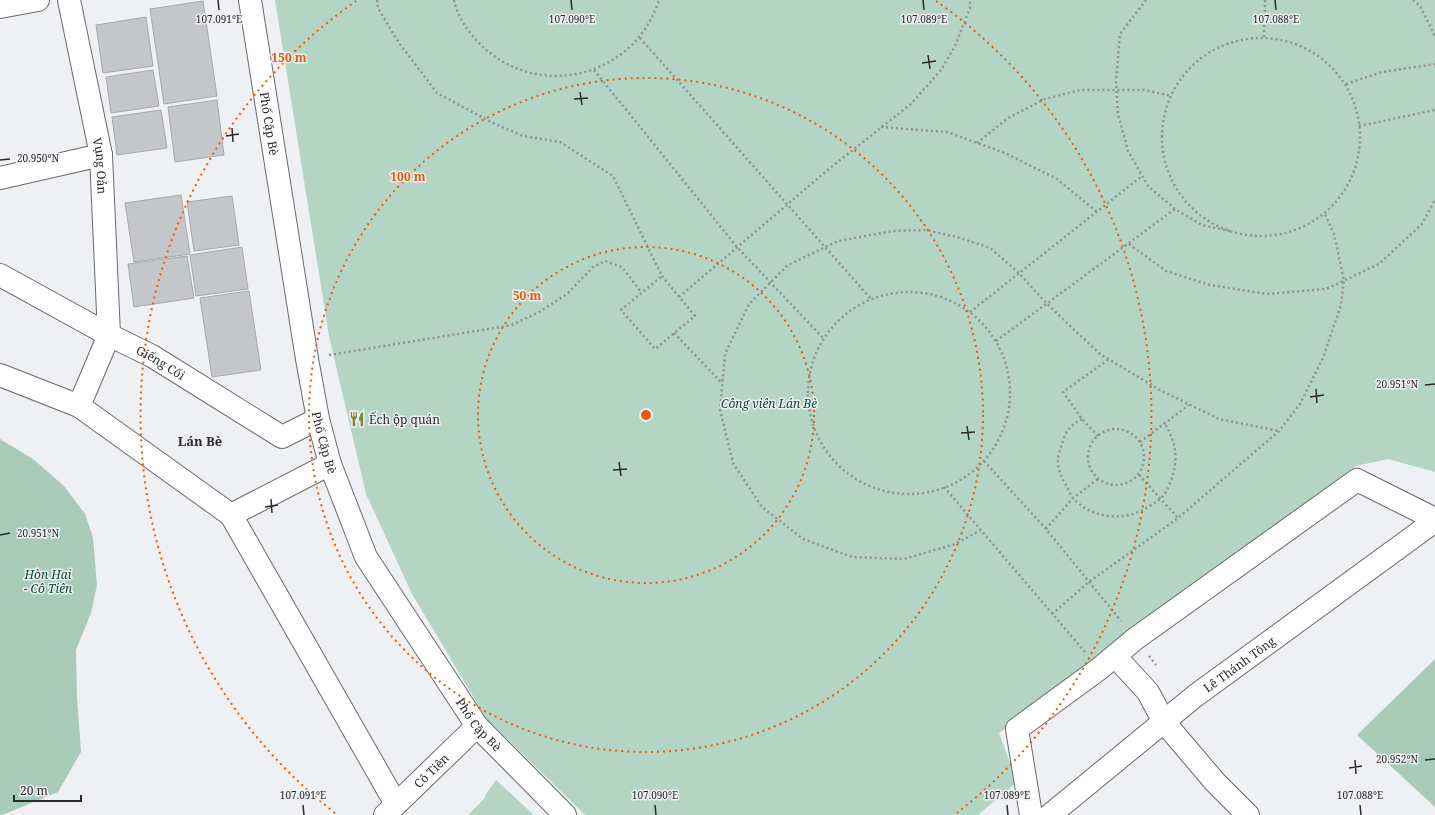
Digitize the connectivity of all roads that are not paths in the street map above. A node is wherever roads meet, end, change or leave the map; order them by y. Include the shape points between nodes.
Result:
1 (38, 0) edge
2 (69, 0) edge
3 (250, 0) edge
4 (0, 7) edge
5 (101, 155) junction
6 (0, 178) edge
7 (0, 275) edge
8 (109, 335) junction
9 (0, 375) edge
10 (78, 406) junction
11 (318, 419) junction
12 (330, 464) junction
13 (231, 515) junction
14 (1435, 520) edge
15 (1107, 663) junction
16 (1164, 722) junction
17 (477, 726) junction
18 (390, 809) edge
19 (565, 815) edge
20 (1031, 815) edge
21 (1050, 815) edge
22 (1248, 815) edge

1 - 4 street
2 - 5 street, Vụng Oản
3 - 11 street, Phố Cặp Bè
5 - 6 street
5 - 8 street, Vụng Oản
7 - 8 street, Giếng Cối
8 - 10 street
8 - 11 street, Giếng Cối via 152,356 282,437
9 - 10 street
10 - 13 street
11 - 12 street, Phố Cặp Bè
12 - 13 street
12 - 17 street, Phố Cặp Bè via 366,557
13 - 18 street
14 - 15 street via 1357,480 1135,639
14 - 16 street, Lê Thánh Tông via 1194,696
15 - 16 street via 1148,692
15 - 20 street via 1017,729
16 - 21 street, Lê Thánh Tông
16 - 22 street via 1215,782
17 - 18 street, Cô Tiên
17 - 19 street, Phố Cặp Bè

